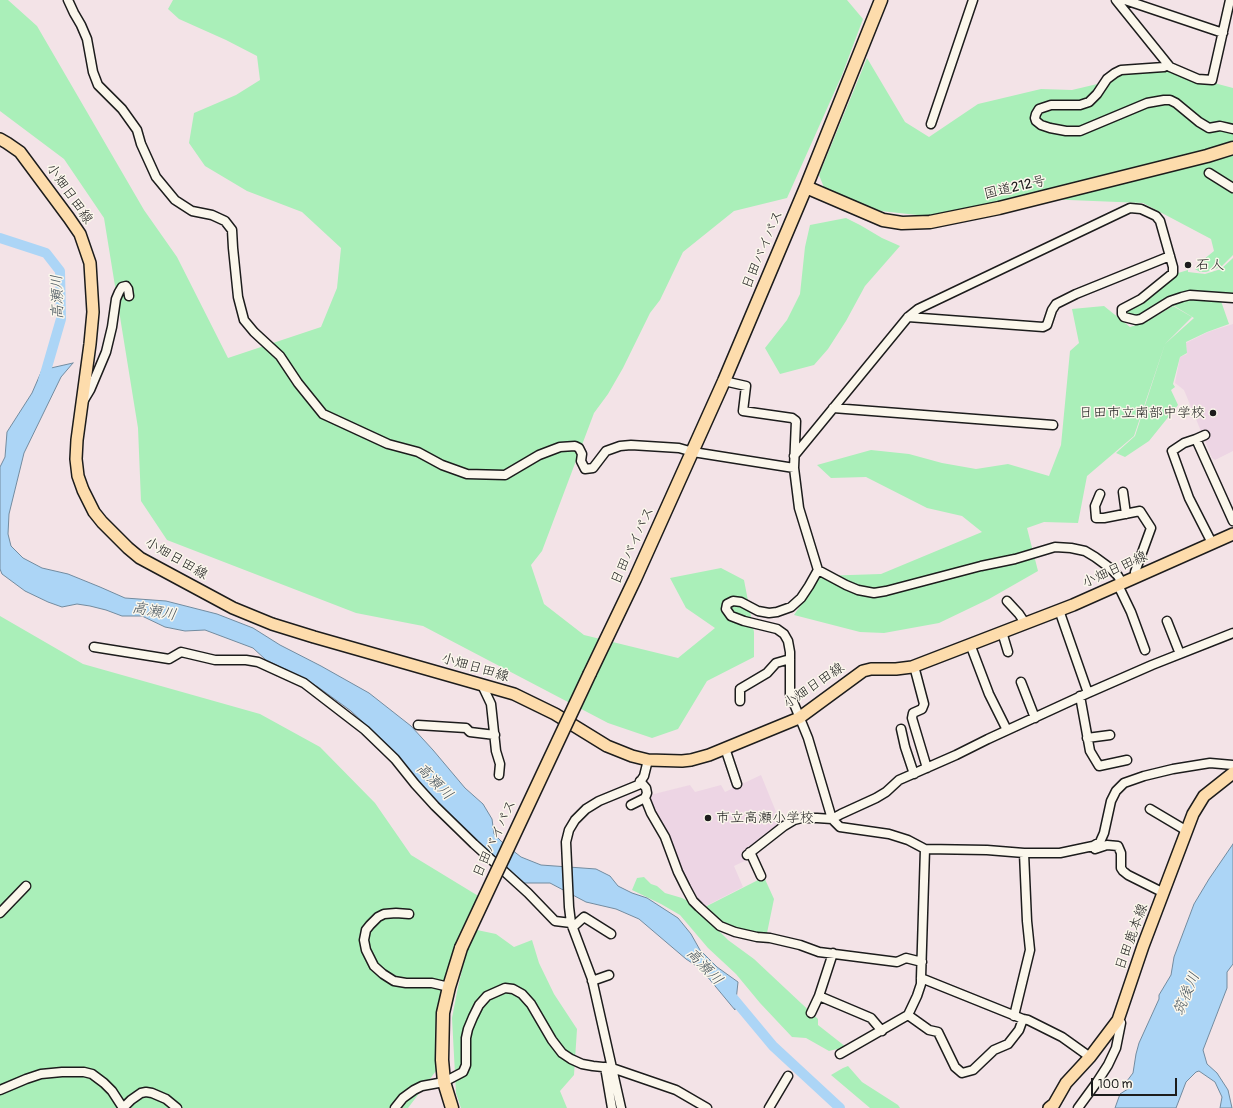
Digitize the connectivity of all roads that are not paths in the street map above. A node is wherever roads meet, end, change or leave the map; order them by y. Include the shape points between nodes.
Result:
1 (68, 0) edge
2 (881, 0) edge
3 (973, 0) edge
4 (1116, 0) edge
5 (1125, 0) edge
6 (1230, 0) edge
7 (1222, 33) junction
8 (1168, 65) junction
9 (931, 124) dead end
10 (1233, 129) edge
11 (0, 139) edge
12 (1233, 148) edge
13 (1209, 173) dead end
14 (806, 187) junction
15 (1233, 188) edge
16 (1170, 256) junction
17 (129, 296) dead end
18 (1233, 298) edge
19 (908, 317) junction
20 (724, 381) junction
21 (81, 404) junction
22 (833, 408) junction
23 (1053, 425) dead end
24 (1205, 435) dead end
25 (1196, 439) junction
26 (693, 452) junction
27 (794, 456) junction
28 (794, 468) junction
29 (1123, 492) dead end
30 (1100, 494) dead end
31 (1126, 514) junction
32 (1233, 521) edge
33 (1233, 534) edge
34 (1212, 543) junction
35 (818, 570) junction
36 (1136, 577) junction
37 (1120, 584) junction
38 (1007, 601) dead end
39 (1059, 610) junction
40 (1167, 621) dead end
41 (1025, 623) junction
42 (1002, 632) junction
43 (1233, 634) edge
44 (970, 644) junction
45 (94, 647) dead end
46 (1145, 650) dead end
47 (1008, 652) dead end
48 (1180, 654) junction
49 (790, 659) junction
50 (914, 666) junction
51 (1021, 682) dead end
52 (482, 685) junction
53 (1088, 692) junction
54 (1080, 696) junction
55 (740, 701) dead end
56 (799, 718) junction
57 (1035, 718) junction
58 (418, 725) dead end
59 (902, 729) dead end
60 (1007, 730) junction
61 (495, 735) junction
62 (1110, 735) dead end
63 (1087, 738) junction
64 (726, 748) junction
65 (648, 760) junction
66 (1127, 760) dead end
67 (1233, 765) edge
68 (927, 768) junction
69 (1233, 773) edge
70 (914, 774) junction
71 (499, 775) dead end
72 (640, 781) junction
73 (737, 784) dead end
74 (645, 798) junction
75 (631, 805) dead end
76 (1150, 809) dead end
77 (832, 820) junction
78 (1187, 831) junction
79 (925, 849) junction
80 (1068, 852) junction
81 (1024, 853) junction
82 (761, 876) dead end
83 (26, 886) dead end
84 (1164, 893) junction
85 (0, 914) edge
86 (409, 914) dead end
87 (572, 925) junction
88 (611, 934) dead end
89 (833, 953) junction
90 (922, 962) junction
91 (610, 975) dead end
92 (921, 978) junction
93 (592, 981) junction
94 (449, 987) junction
95 (819, 996) junction
96 (811, 1013) dead end
97 (908, 1015) junction
98 (1014, 1016) junction
99 (1023, 1020) junction
100 (1121, 1022) dead end
101 (882, 1031) junction
102 (840, 1054) dead end
103 (1090, 1057) junction
104 (608, 1068) junction
105 (788, 1076) dead end
106 (444, 1082) junction
107 (0, 1090) edge
108 (123, 1108) edge
109 (177, 1108) edge
110 (396, 1108) edge
111 (452, 1108) edge
112 (612, 1108) edge
113 (620, 1108) edge
114 (707, 1108) edge
115 (769, 1108) edge
116 (1049, 1108) edge
117 (1078, 1108) edge

1 - 26 street via 87,39 98,85 122,109 137,130 156,177 174,200 192,211 225,221 232,230 238,297 244,320 280,356 323,414 388,444 418,452 442,465 467,474 505,475 560,447 579,448 585,469 593,468 606,450 620,446 674,448
2 - 14 highway, 日田バイパス
3 - 9 street
4 - 8 street
5 - 7 street
6 - 7 street
7 - 8 street via 1212,80 1198,79
8 - 10 street via 1121,70 1107,79 1098,94 1089,102 1080,105 1051,105 1039,109 1036,121 1041,125 1066,132 1080,131 1146,103 1170,100 1209,128 1220,126
11 - 21 main road, 小畑日田線 via 20,152 69,218 80,234 90,263 93,312
12 - 14 highway, 国道212号 via 999,208 917,224 883,220
13 - 15 street
14 - 20 highway, 日田バイパス
16 - 18 street via 1173,273 1141,299 1122,309 1124,317 1142,319 1170,301 1190,295
16 - 19 street via 1056,304 1047,325 1043,327
16 - 19 street via 1163,228 1156,216 1141,209 1130,208 918,309
17 - 21 street via 126,286 122,287 116,299 106,352 90,390
19 - 22 street
20 - 26 highway, 日田バイパス
20 - 27 street via 746,386 743,411 792,418 796,421
21 - 52 main road, 小畑日田線 via 76,459 83,490 102,522 140,558 234,608 272,624
22 - 23 street
22 - 27 street
24 - 25 street
25 - 32 street
25 - 34 street via 1172,450 1189,498
26 - 28 street
26 - 94 highway, 日田バイパス, bridge via 461,948
27 - 28 street
28 - 35 street via 799,508
29 - 31 street
30 - 31 street via 1095,506 1096,518
31 - 36 street via 1140,511 1151,528 1135,572
33 - 34 main road, 小畑日田線
34 - 36 main road, 小畑日田線
35 - 37 street via 858,590 874,593 1055,547 1071,548 1095,557 1118,576
35 - 49 street via 810,586 791,607 768,613 741,602 727,604 726,610 732,616 784,634 788,641
36 - 37 main road, 小畑日田線
37 - 39 main road, 小畑日田線
37 - 46 street
38 - 41 street
39 - 41 main road, 小畑日田線
39 - 53 street
40 - 48 street
41 - 42 main road, 小畑日田線
42 - 44 main road, 小畑日田線
42 - 47 street
43 - 48 street
44 - 50 main road, 小畑日田線
44 - 60 street
45 - 87 street via 169,659 181,652 215,660 258,662 304,683 365,730 395,759 435,806 555,921
48 - 53 street
49 - 55 street via 776,663 767,673 740,690
49 - 56 street via 790,694
50 - 56 main road, 小畑日田線 via 896,670 864,671
50 - 68 street via 924,704 922,709 913,713 912,718
51 - 57 street
52 - 61 street via 491,704
52 - 65 main road, 小畑日田線 via 514,694 556,714 607,746
53 - 54 street
54 - 57 street
54 - 63 street
56 - 64 main road, 小畑日田線
56 - 77 street via 808,738
57 - 60 street
58 - 61 street via 466,728 470,732
59 - 70 street
60 - 68 street
61 - 71 street via 500,764
62 - 63 street
63 - 66 street via 1090,751 1099,766
64 - 65 main road, 小畑日田線 via 691,760
64 - 73 street
65 - 72 street
67 - 80 street via 1210,763 1173,768 1124,783 1116,791 1100,842
68 - 70 street
69 - 78 main road, 日田鹿本線 via 1204,796
70 - 77 street via 899,780 876,798
72 - 74 street via 646,788
72 - 87 street via 638,785 586,809 569,830 566,864
74 - 75 street
74 - 89 street via 693,901 720,926 735,932
76 - 78 street
77 - 79 street via 840,827 889,834
77 - 82 street via 794,820 748,854
78 - 84 main road, 日田鹿本線
79 - 81 street
79 - 90 street
80 - 81 street
80 - 84 street via 1107,845 1118,846 1122,853 1123,871
81 - 98 street via 1030,950
83 - 85 street
84 - 103 main road, 日田鹿本線 via 1118,1020
86 - 94 street via 384,914 366,930 366,950 374,966 394,981 432,983
87 - 88 street via 584,917
87 - 93 street
89 - 90 street via 897,962 906,958
89 - 95 street
90 - 92 street
91 - 93 street
92 - 97 street via 917,996
92 - 98 street
93 - 104 street
94 - 106 highway, 日田バイパス via 443,1013
95 - 96 street
95 - 101 street via 871,1018
97 - 99 street via 928,1030 938,1032 955,1066 962,1073 973,1070 994,1050 1008,1044
97 - 101 street
98 - 99 street
99 - 103 street via 1062,1037
100 - 117 street via 1116,1048 1108,1065
101 - 102 street
103 - 116 main road, 日田鹿本線 via 1066,1083
104 - 106 street via 582,1064 562,1053 531,1004 522,994 505,988 487,996 479,1005 468,1030 466,1065 463,1072
104 - 112 street
104 - 113 street
104 - 114 street via 676,1090
105 - 115 street
106 - 110 street via 414,1090 403,1098
106 - 111 highway, 日田バイパス
107 - 108 street via 41,1074 84,1072 104,1082
108 - 109 street via 141,1093 146,1092 166,1100

